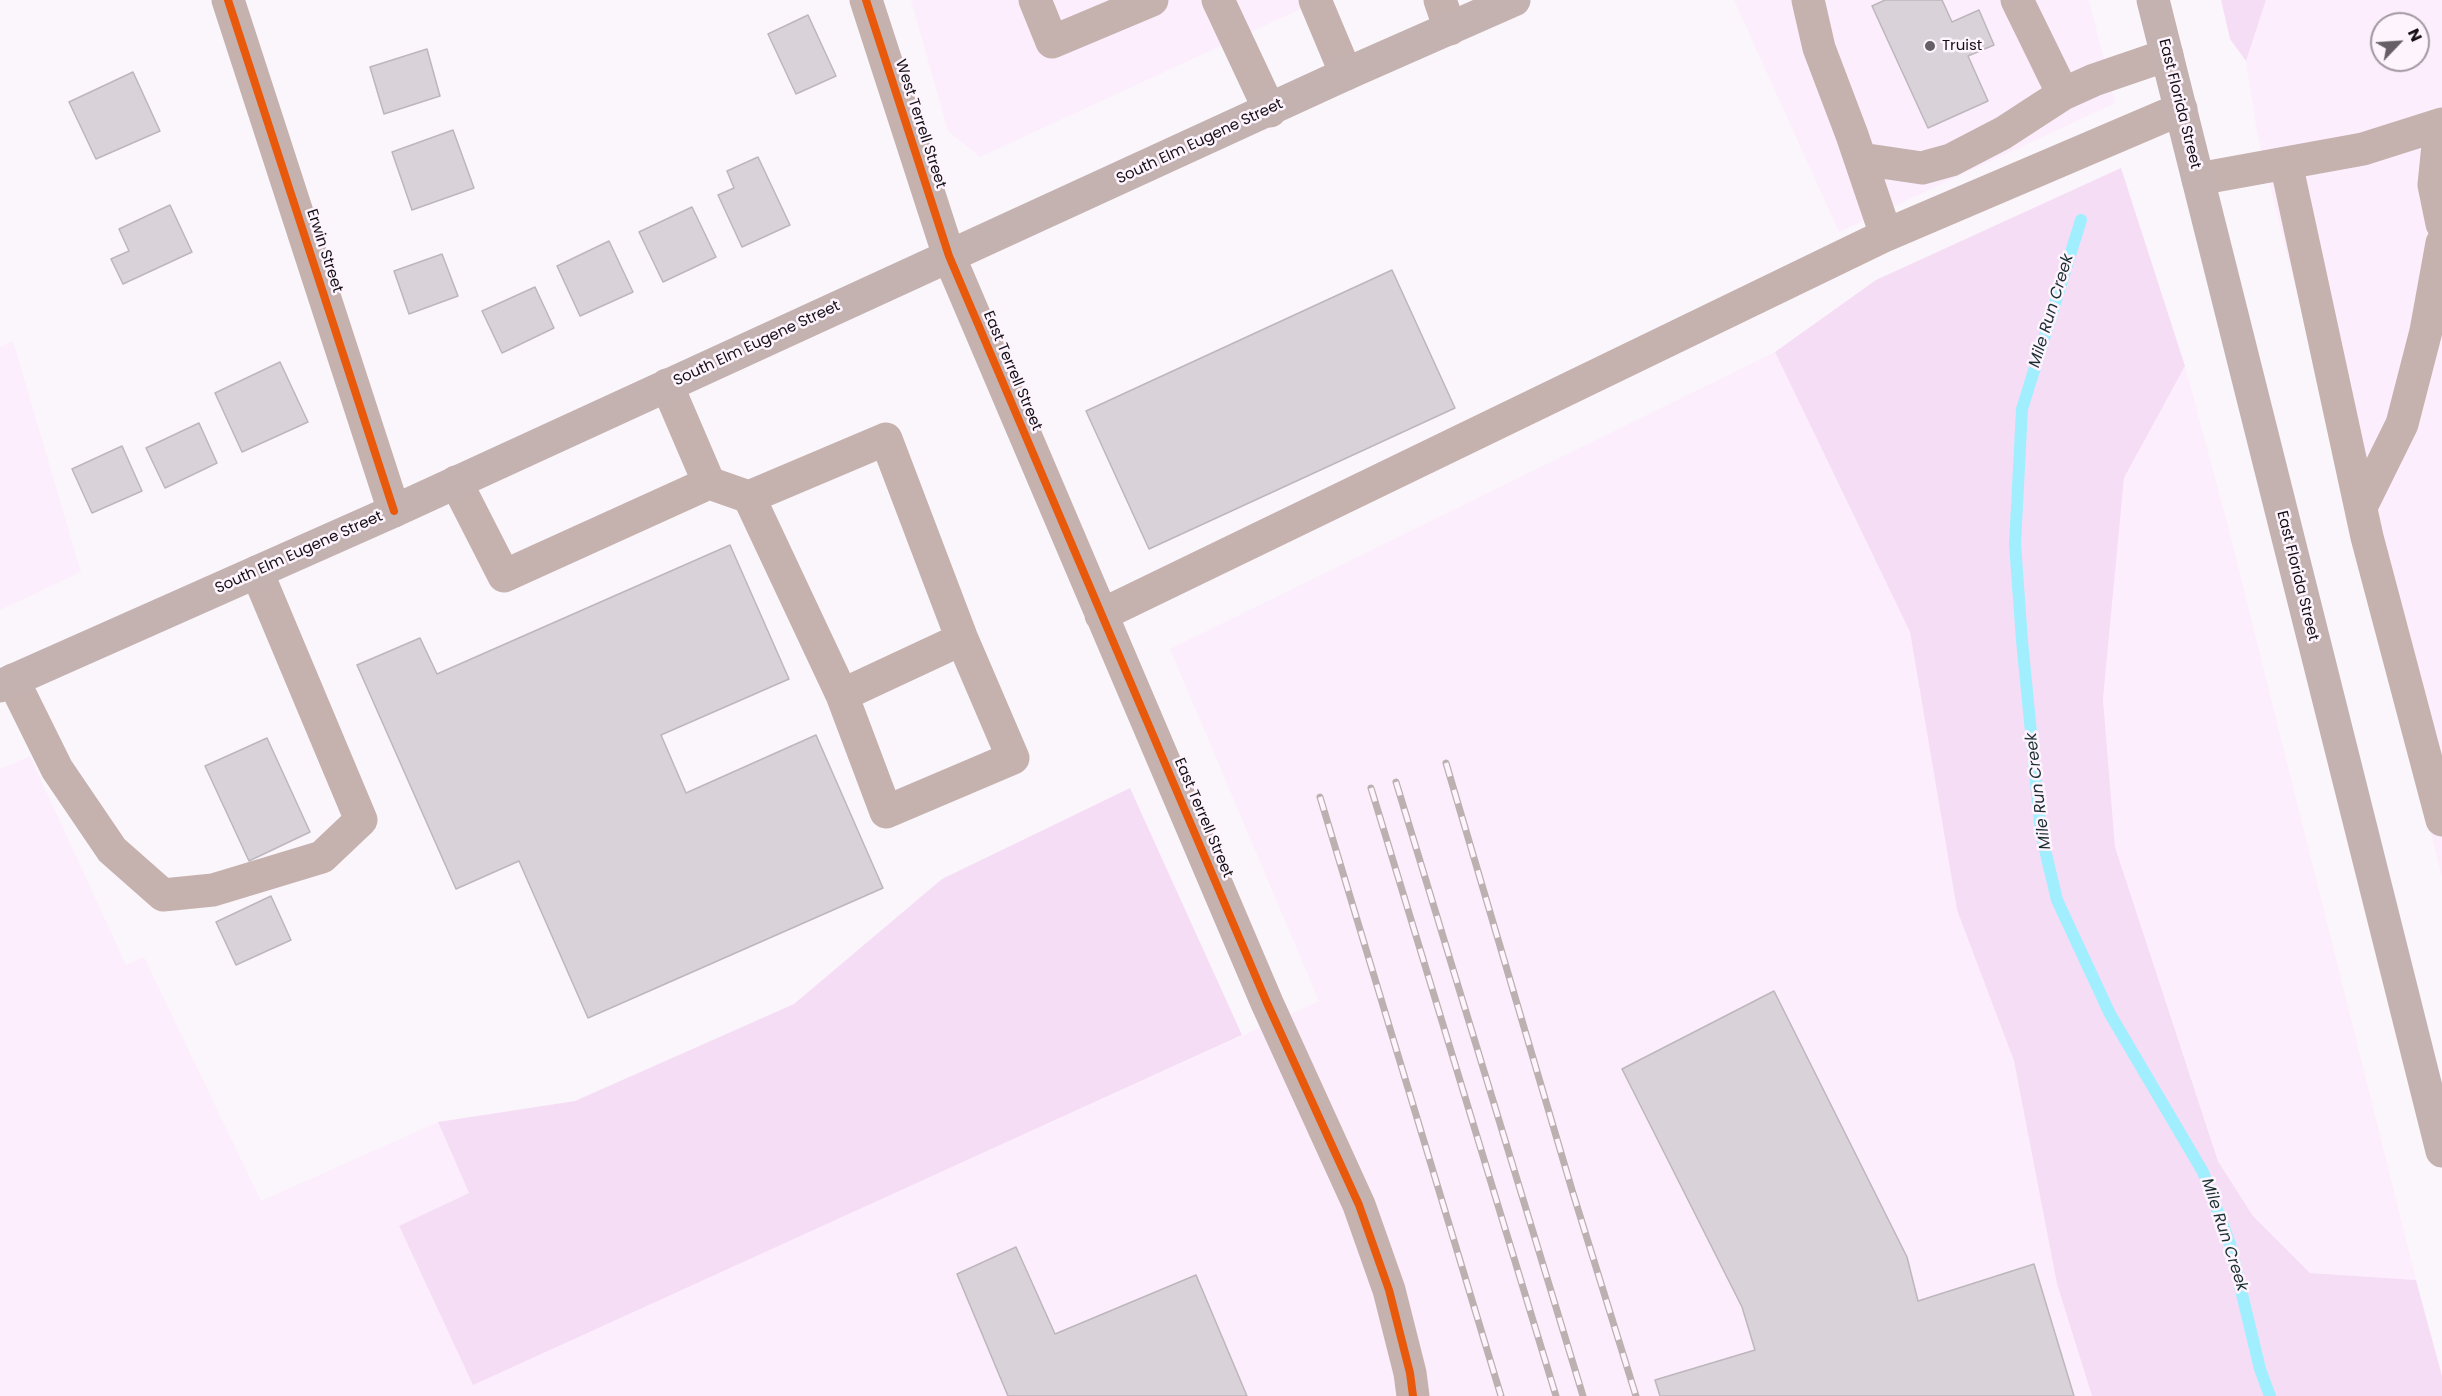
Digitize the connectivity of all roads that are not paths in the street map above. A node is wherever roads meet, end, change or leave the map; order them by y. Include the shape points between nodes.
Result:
1 (228, 0) edge
2 (866, 0) edge
3 (1035, 0) edge
4 (1152, 0) edge
5 (1218, 0) edge
6 (1315, 0) edge
7 (1514, 0) edge
8 (1808, 0) edge
9 (2017, 0) edge
10 (2153, 0) edge
11 (1445, 14) edge
12 (2167, 55) junction
13 (1346, 74) junction
14 (2063, 94) junction
15 (2181, 108) junction
16 (1270, 111) junction
17 (2441, 125) edge
18 (1860, 159) junction
19 (2286, 163) junction
20 (2198, 180) junction
21 (2442, 224) edge
22 (1886, 236) junction
23 (2442, 243) edge
24 (948, 256) junction
25 (667, 385) junction
26 (456, 482) junction
27 (708, 483) junction
28 (749, 497) junction
29 (2361, 507) junction
30 (394, 511) junction
31 (257, 572) junction
32 (1101, 615) junction
33 (962, 639) junction
34 (6, 683) edge
35 (842, 695) junction
36 (2442, 820) edge
37 (2442, 1151) edge
38 (1413, 1396) edge

1 - 30 street, Erwin Street
2 - 24 street, West Terrell Street
3 - 4 street via 1052,42
5 - 16 street
6 - 13 street
7 - 11 main road, South Elm Eugene Street
8 - 18 street via 1819,48
9 - 14 street
10 - 12 main road, East Florida Street
11 - 13 main road, South Elm Eugene Street
12 - 14 street
12 - 15 main road, East Florida Street
13 - 16 main road, South Elm Eugene Street
14 - 18 street via 2003,133 1951,160 1922,168
15 - 20 main road, East Florida Street
15 - 22 street
16 - 24 main road, South Elm Eugene Street
17 - 19 street via 2363,149
17 - 21 street via 2434,185
18 - 22 street
19 - 20 street
19 - 29 street
20 - 37 main road, East Florida Street
22 - 32 street
23 - 29 street via 2426,331 2402,424
24 - 25 main road, South Elm Eugene Street
24 - 32 street, East Terrell Street
25 - 26 main road, South Elm Eugene Street
25 - 27 street
26 - 27 street via 504,576
26 - 30 main road, South Elm Eugene Street
27 - 28 street
28 - 33 street via 886,439
28 - 35 street
29 - 36 street
30 - 31 main road, South Elm Eugene Street
31 - 34 main road, South Elm Eugene Street
31 - 34 street via 361,820 322,857 213,890 163,895 112,850 57,769
32 - 38 street, East Terrell Street via 1359,1205 1389,1290
33 - 35 street
33 - 35 street via 1013,758 886,812

